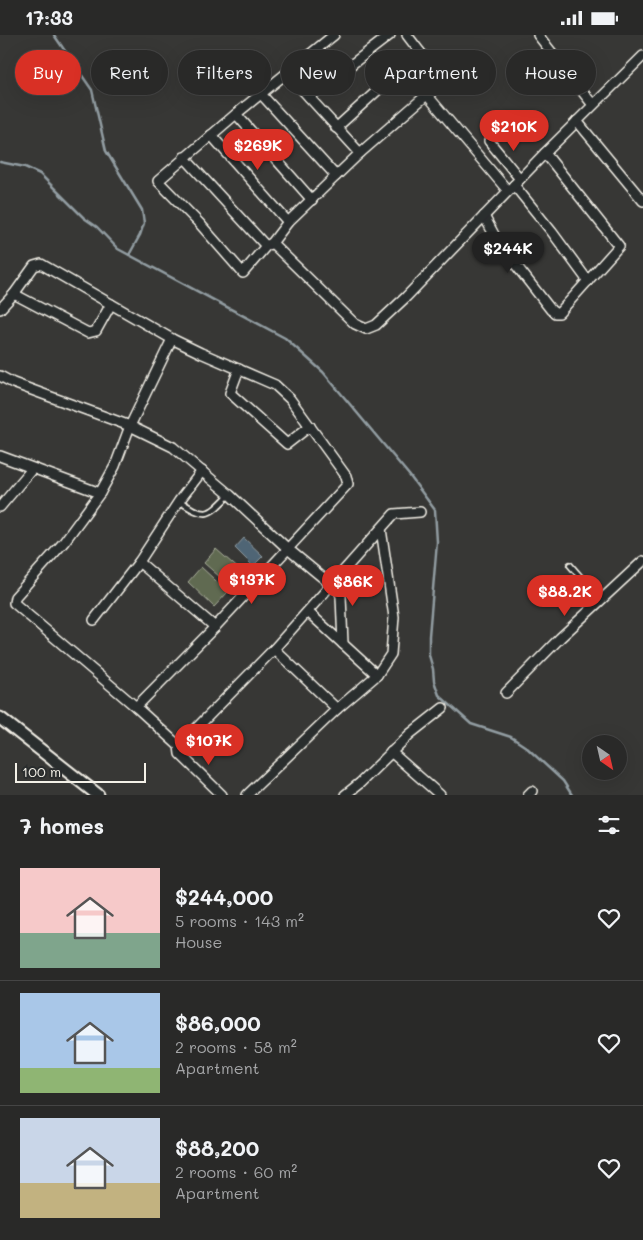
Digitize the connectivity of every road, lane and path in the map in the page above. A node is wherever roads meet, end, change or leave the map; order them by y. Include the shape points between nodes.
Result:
1 (334, 35) edge
2 (390, 35) edge
3 (407, 35) edge
4 (538, 35) edge
5 (315, 50) edge
6 (418, 50) edge
7 (643, 56) edge
8 (281, 78) edge
9 (271, 86) edge
10 (260, 95) edge
11 (262, 95) edge
12 (372, 95) edge
13 (427, 95) joint
14 (309, 97) joint
15 (593, 105) junction
16 (236, 114) junction
17 (577, 121) junction
18 (336, 128) junction
19 (211, 135) junction
20 (489, 141) dead end
21 (360, 153) junction
22 (545, 153) junction
23 (184, 157) junction
24 (336, 176) junction
25 (514, 185) junction
26 (312, 200) junction
27 (643, 201) edge
28 (484, 216) junction
29 (288, 222) junction
30 (269, 245) junction
31 (588, 281) junction
32 (14, 293) junction
33 (110, 304) junction
34 (0, 309) edge
35 (172, 339) junction
36 (239, 369) junction
37 (0, 376) edge
38 (130, 426) junction
39 (310, 426) junction
40 (0, 456) edge
41 (32, 469) junction
42 (202, 471) junction
43 (100, 493) junction
44 (230, 495) junction
45 (179, 501) junction
46 (0, 507) edge
47 (420, 512) dead end
48 (381, 529) junction
49 (288, 549) junction
50 (643, 561) edge
51 (139, 562) junction
52 (570, 565) dead end
53 (332, 585) junction
54 (599, 602) junction
55 (308, 612) junction
56 (94, 621) dead end
57 (215, 627) junction
58 (343, 644) junction
59 (274, 649) junction
60 (377, 675) junction
61 (506, 693) dead end
62 (136, 707) junction
63 (443, 708) dead end
64 (337, 709) junction
65 (0, 718) edge
66 (179, 746) junction
67 (392, 752) junction
68 (98, 795) edge
69 (222, 795) edge
70 (247, 795) edge
71 (345, 795) edge
72 (440, 795) edge

1 - 5 street
2 - 14 street
3 - 6 street
4 - 15 street
7 - 15 street
8 - 9 street
10 - 16 street
11 - 24 street
12 - 18 street
13 - 21 street
13 - 25 street
14 - 18 street
15 - 17 street
16 - 19 street
16 - 26 street
17 - 22 street
17 - 27 street
18 - 21 street
19 - 23 street
19 - 29 street
20 - 25 street
21 - 24 street
22 - 25 street
22 - 31 street via 619,246
23 - 30 street
23 - 30 street via 158,181 243,273
24 - 26 street
25 - 28 street
25 - 31 street
26 - 29 street
28 - 30 street via 385,318 366,329 355,325
28 - 31 street via 498,242 555,313 559,313
29 - 30 street
32 - 33 street via 34,266 41,264
32 - 33 street via 88,333 96,331
32 - 34 street
33 - 35 street
35 - 36 street
35 - 38 street
36 - 39 street via 275,385
36 - 39 street via 230,393 287,444
37 - 38 street
38 - 42 street via 173,447
38 - 43 street via 115,466
39 - 49 street via 346,476 348,484
40 - 41 street
41 - 43 street
41 - 46 street
42 - 44 street
42 - 45 street
43 - 62 street via 14,603
44 - 45 lane via 212,512 205,514
44 - 49 street
45 - 51 street
47 - 48 street via 394,514
48 - 53 street
48 - 60 street via 394,617 392,653
49 - 53 street
49 - 57 street
50 - 54 street
51 - 56 street
51 - 57 street
52 - 54 lane
53 - 55 street
53 - 58 street via 341,595
54 - 61 street
55 - 58 street
55 - 59 street
57 - 62 street
58 - 60 street
59 - 64 street
59 - 66 street
60 - 64 street
62 - 66 street
63 - 67 street
64 - 70 street
65 - 68 street
66 - 69 street via 180,754
67 - 71 street
67 - 72 street

